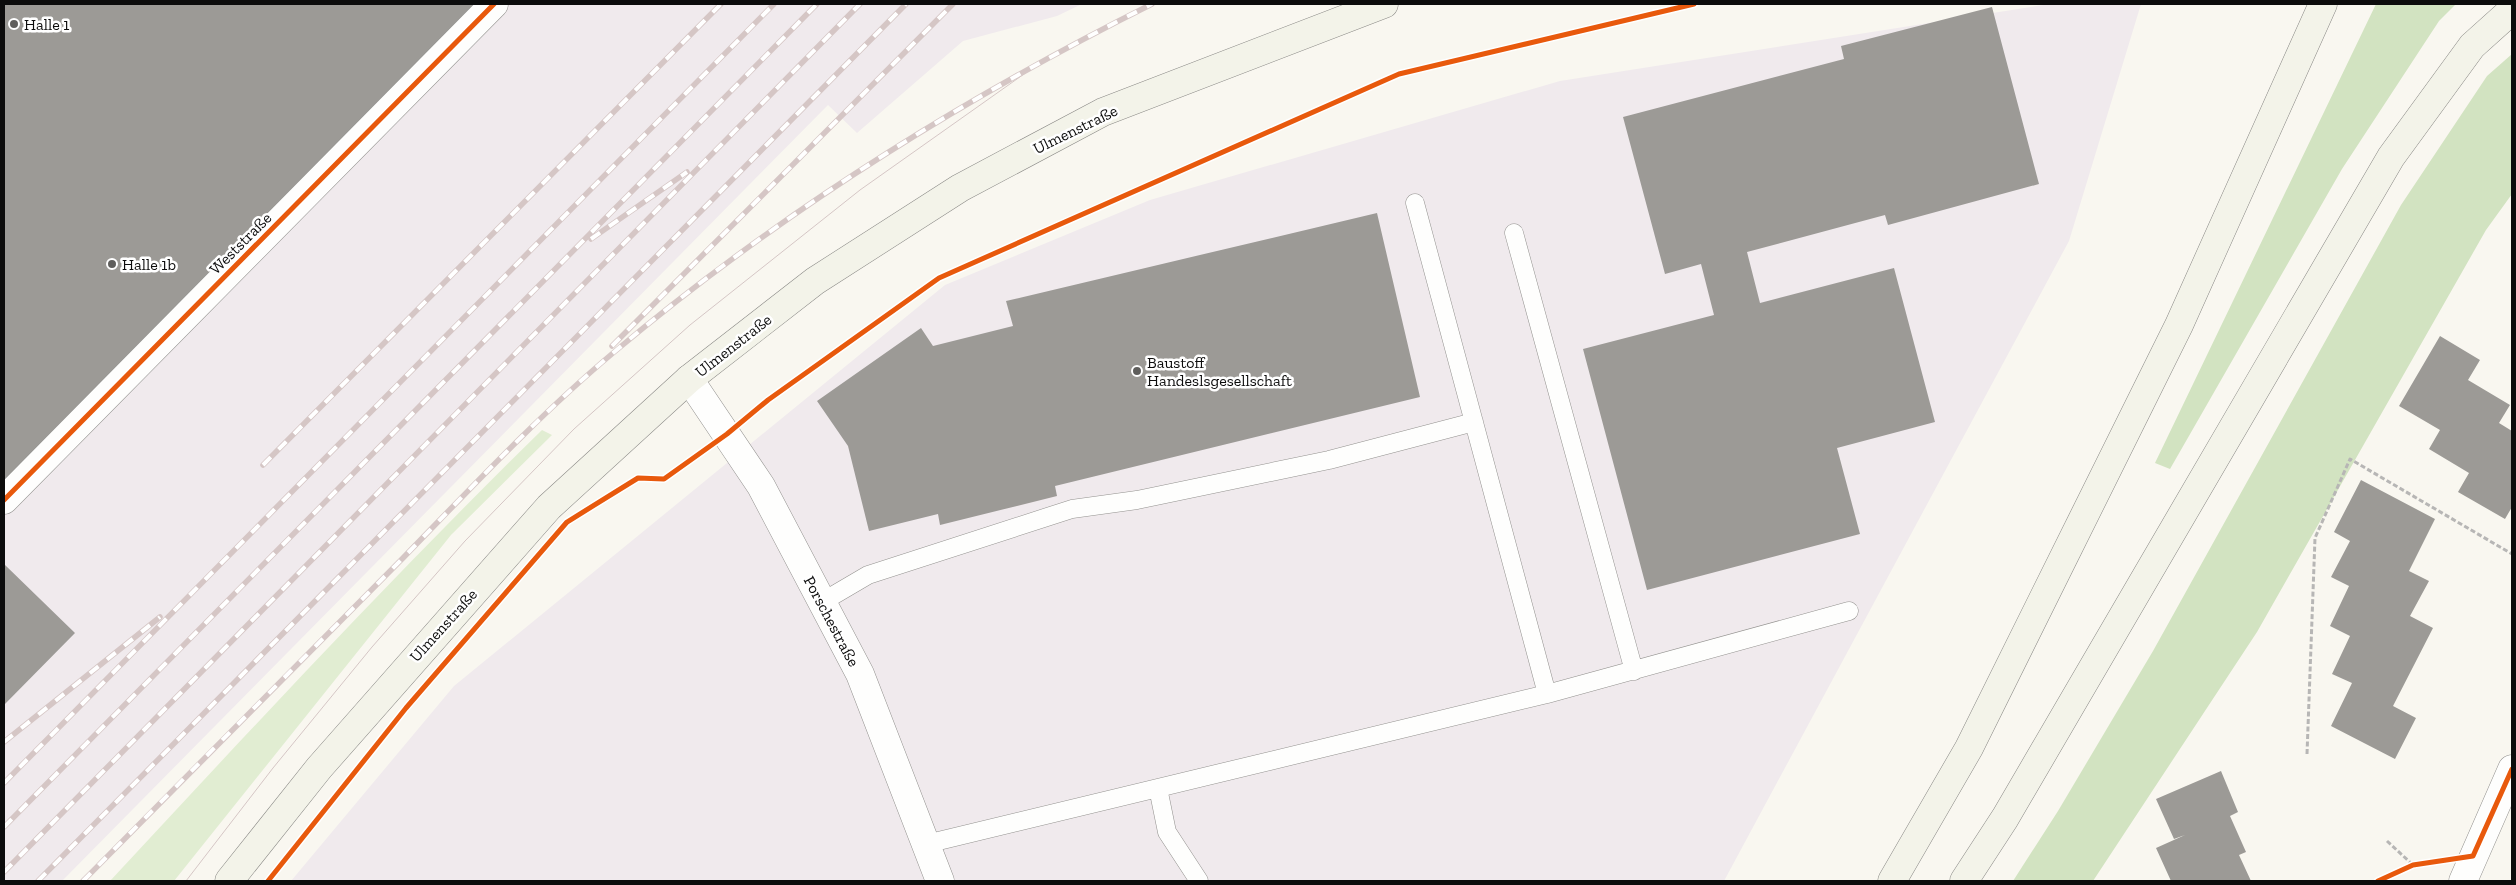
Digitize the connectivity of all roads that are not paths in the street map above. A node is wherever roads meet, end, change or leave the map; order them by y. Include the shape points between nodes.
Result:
1 (494, 4) edge
2 (1384, 4) edge
3 (2323, 4) edge
4 (2512, 10) edge
5 (1415, 203) dead end
6 (1514, 233) dead end
7 (689, 379) junction
8 (1474, 422) junction
9 (4, 500) edge
10 (822, 602) junction
11 (1849, 611) dead end
12 (1634, 670) junction
13 (1547, 694) junction
14 (2512, 768) edge
15 (1158, 788) junction
16 (926, 844) junction
17 (229, 881) edge
18 (940, 881) edge
19 (1199, 881) edge
20 (1892, 881) edge
21 (1964, 881) edge
22 (2463, 881) edge

1 - 9 street, Weststraße
2 - 7 main road, Ulmenstraße via 1103,112 960,188 815,281
3 - 20 main road via 2179,325 1969,748
4 - 21 main road via 2472,46 2391,157 2005,818
5 - 8 lane
6 - 12 lane
7 - 10 street, Porschestraße via 762,486
7 - 17 main road, Ulmenstraße via 549,507 319,768
8 - 10 lane via 1330,460 1137,500 1072,509 868,575
8 - 13 lane
10 - 16 street, Porschestraße via 860,674
11 - 12 lane
12 - 13 lane
13 - 15 lane
14 - 22 street
15 - 16 lane
15 - 19 lane via 1166,832
16 - 18 street, Porschestraße

